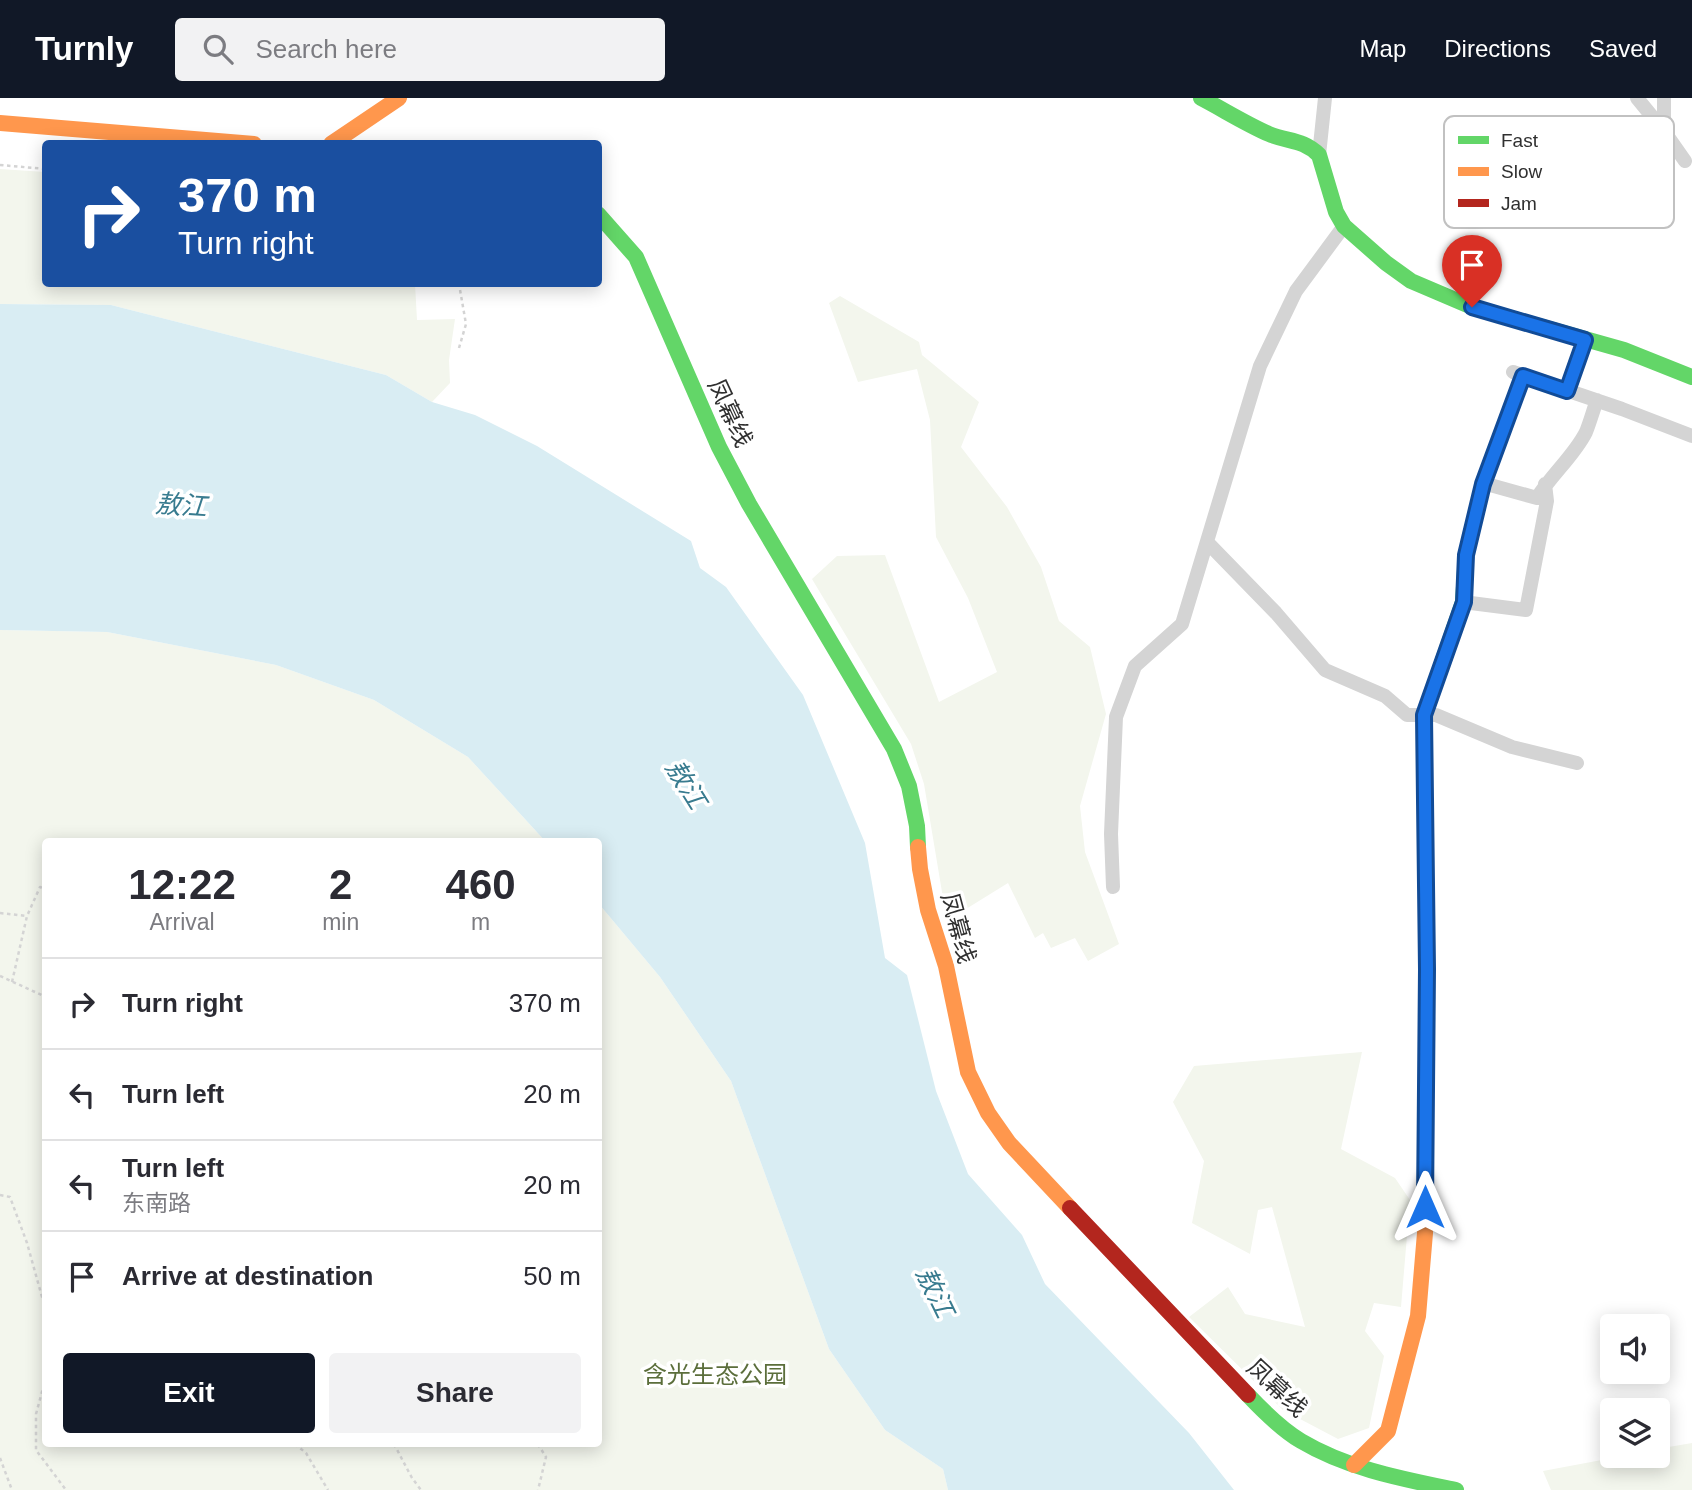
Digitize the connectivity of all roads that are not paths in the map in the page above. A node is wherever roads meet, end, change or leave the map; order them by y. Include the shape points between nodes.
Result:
1 (399, 98) edge
2 (1200, 98) edge
3 (1325, 98) edge
4 (1637, 98) edge
5 (1664, 98) edge
6 (1652, 116) edge
7 (1664, 116) edge
8 (0, 123) edge
9 (206, 140) edge
10 (337, 140) edge
11 (1674, 145) edge
12 (1319, 156) junction
13 (1685, 161) dead end
14 (602, 218) edge
15 (1343, 226) junction
16 (1585, 340) junction
17 (1518, 374) joint
18 (1692, 377) edge
19 (1567, 391) junction
20 (1597, 400) junction
21 (1692, 436) edge
22 (1483, 484) junction
23 (1545, 484) junction
24 (1207, 542) junction
25 (1464, 602) junction
26 (1424, 715) junction
27 (1577, 763) dead end
28 (1113, 887) dead end
29 (1354, 1465) junction
30 (1456, 1490) edge

1 - 10 main road
2 - 12 main road via 1271,135 1309,146
3 - 12 street
4 - 6 street
5 - 7 street
8 - 9 main road
11 - 13 street
12 - 15 main road
14 - 29 main road, 凤幕线 via 636,257 719,447 894,749 909,786 928,910 946,966 968,1072 988,1113 1009,1143 1266,1414 1302,1441
15 - 16 main road via 1399,274 1424,288
15 - 24 street via 1296,292 1260,366
16 - 18 main road
16 - 19 street
17 - 19 street
17 - 22 main road
19 - 20 street
20 - 21 street
20 - 23 street via 1586,433
22 - 23 street via 1537,498
22 - 25 main road via 1466,555
23 - 25 street via 1547,501 1526,610
24 - 26 street via 1325,670 1385,696 1407,715
24 - 28 street via 1182,624 1135,666 1116,717
25 - 26 main road
26 - 27 street via 1436,715 1512,747
26 - 29 main road via 1425,1233 1418,1316 1388,1431
29 - 30 main road, 凤幕线

